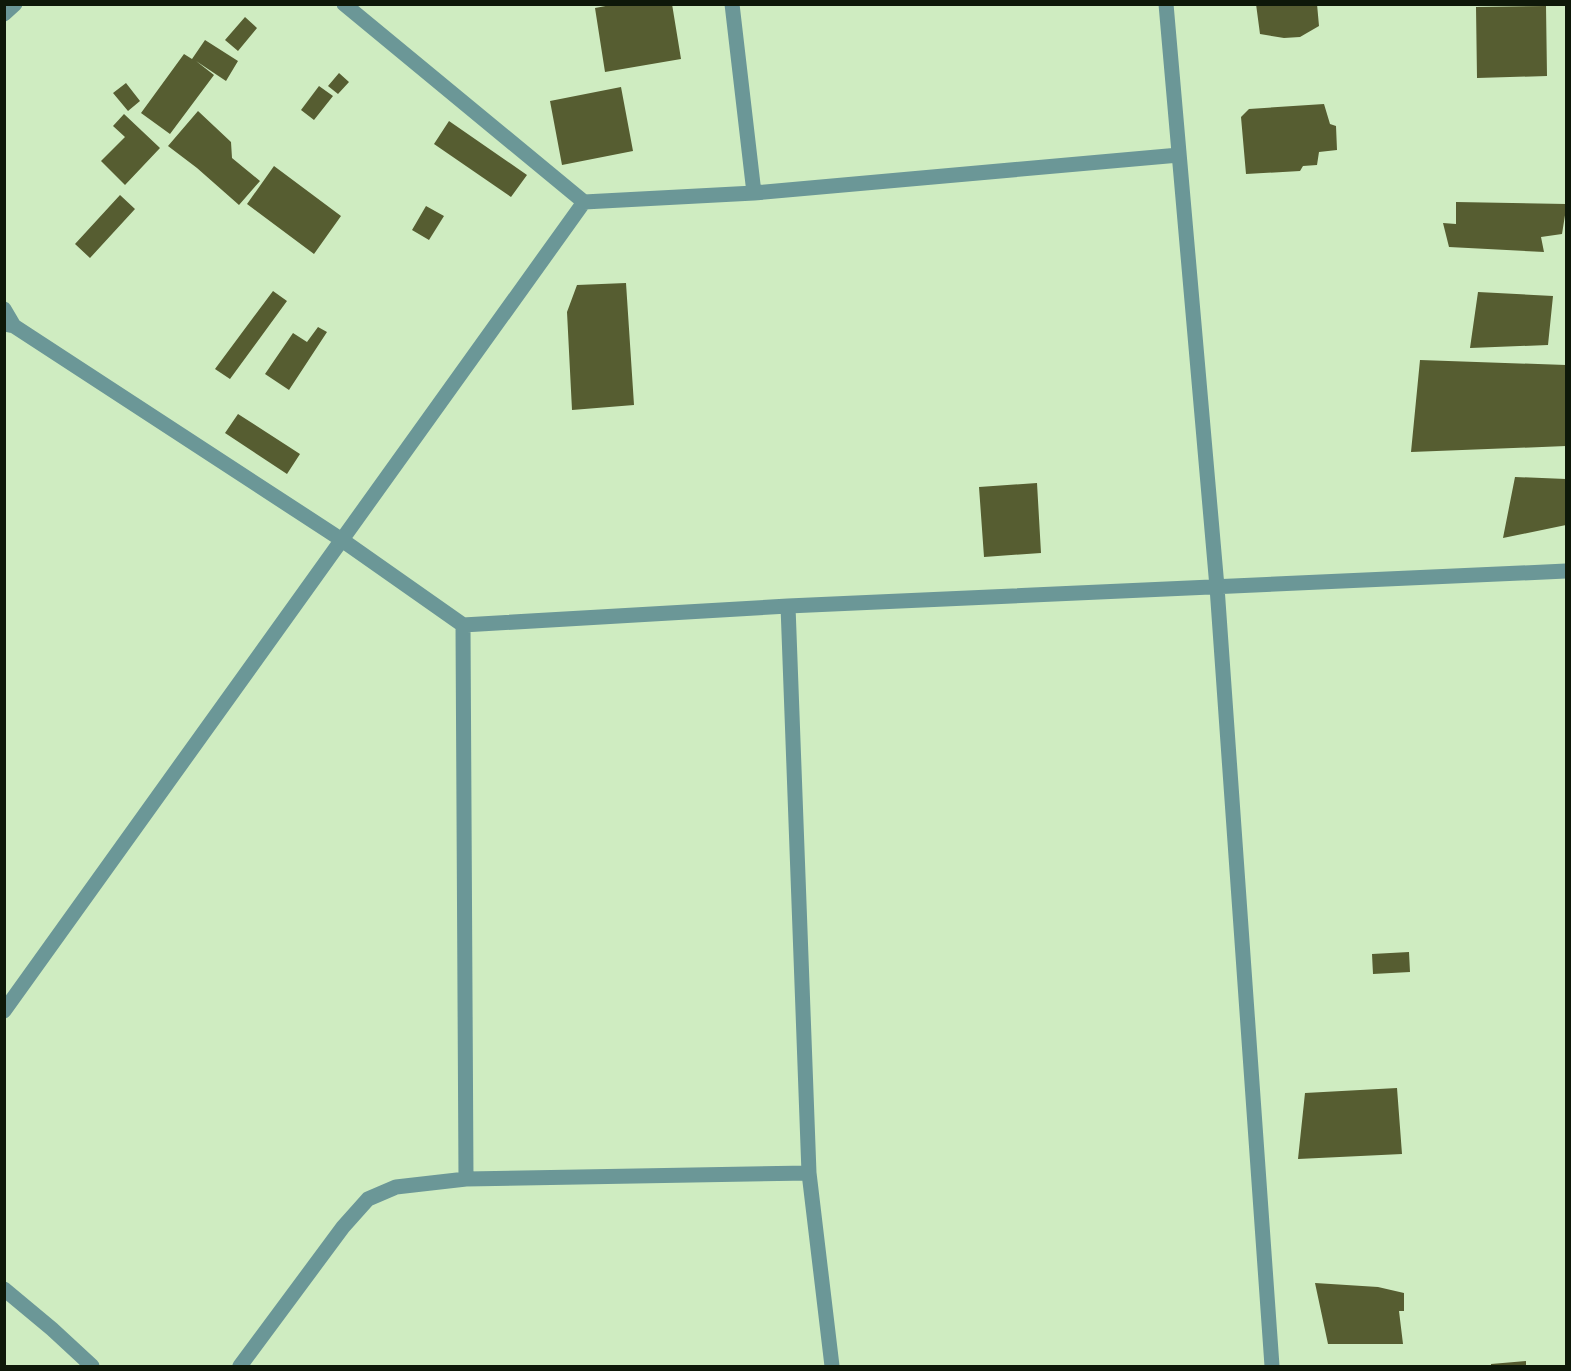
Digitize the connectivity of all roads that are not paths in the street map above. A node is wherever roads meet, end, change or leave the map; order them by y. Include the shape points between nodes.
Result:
1 (15, 4) edge
2 (344, 4) edge
3 (732, 4) edge
4 (1166, 4) edge
5 (4, 14) edge
6 (1179, 155) junction
7 (754, 193) junction
8 (584, 202) junction
9 (4, 309) edge
10 (9, 325) edge
11 (342, 540) junction
12 (1566, 571) edge
13 (1217, 587) junction
14 (788, 606) junction
15 (463, 625) junction
16 (4, 1011) edge
17 (809, 1173) junction
18 (466, 1179) junction
19 (4, 1289) edge
20 (92, 1366) edge
21 (240, 1366) edge
22 (832, 1366) edge
23 (1272, 1366) edge

1 - 5 street
2 - 8 street
3 - 7 street
4 - 6 street
6 - 7 street
6 - 13 street
7 - 8 street
8 - 11 street
9 - 10 street
10 - 11 street
11 - 15 street
11 - 16 street
12 - 13 street
13 - 14 street
13 - 23 street
14 - 15 street
14 - 17 street
15 - 18 street
17 - 18 street
17 - 22 street
18 - 21 street via 396,1187 368,1199
19 - 20 street

